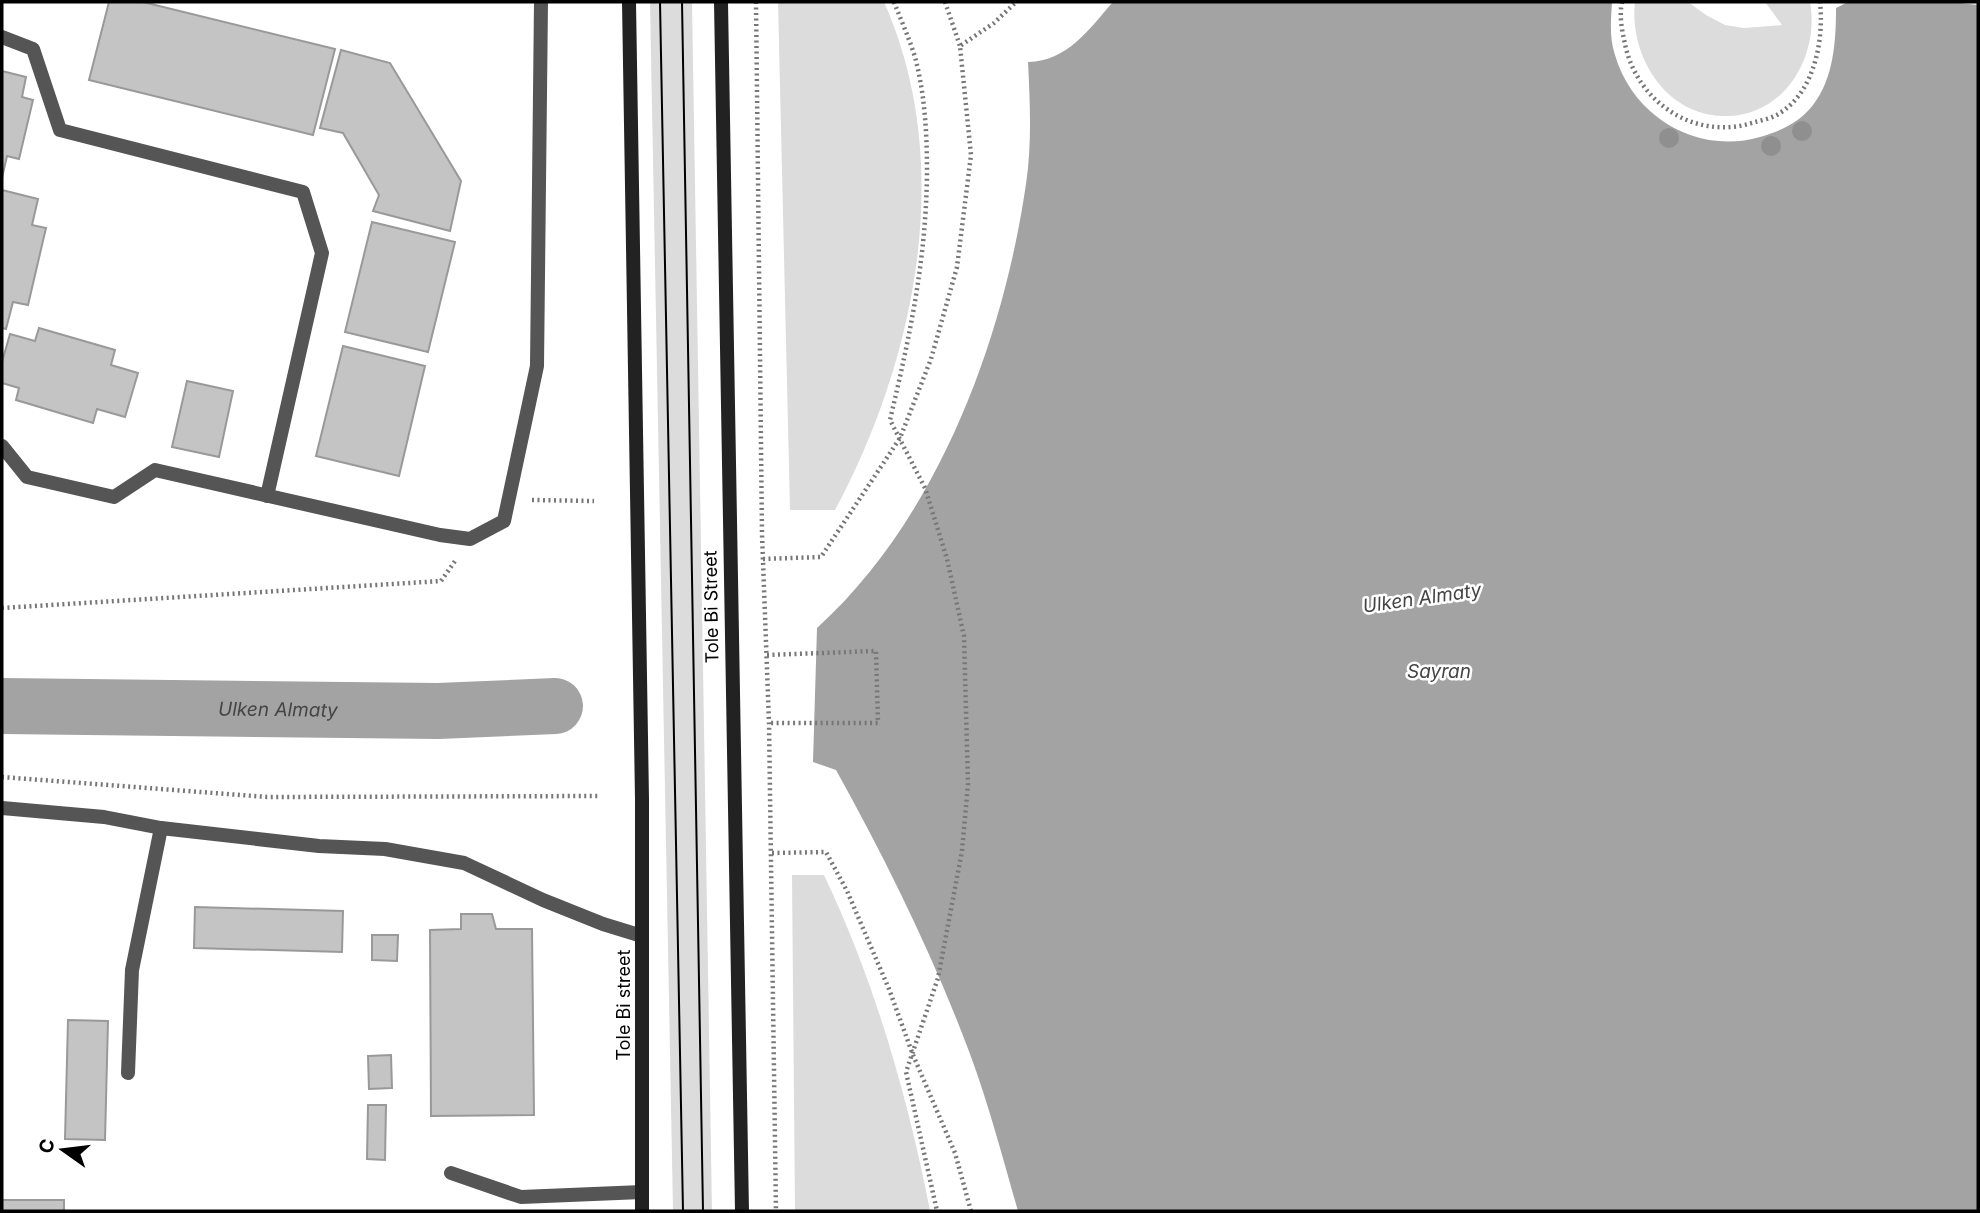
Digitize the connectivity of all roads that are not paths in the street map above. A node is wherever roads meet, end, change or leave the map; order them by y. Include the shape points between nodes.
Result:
1 (541, 2) edge
2 (629, 2) edge
3 (722, 2) edge
4 (2, 37) edge
5 (2, 446) edge
6 (267, 496) junction
7 (2, 808) edge
8 (161, 828) junction
9 (642, 936) junction
10 (128, 1073) dead end
11 (452, 1173) dead end
12 (642, 1192) junction
13 (642, 1211) edge
14 (742, 1211) edge

1 - 6 lane via 537,366 504,521 470,539
2 - 9 main road, Tole Bi street
3 - 14 main road, Tole Bi Street
4 - 6 lane via 33,49 60,130 303,192 322,253
5 - 6 lane via 27,477 114,497 155,470
7 - 8 lane via 104,817
8 - 9 lane via 384,849 464,863 543,900
8 - 10 lane via 131,970
9 - 12 main road, Tole Bi street
11 - 12 lane via 522,1197
12 - 13 main road, Tole Bi street

